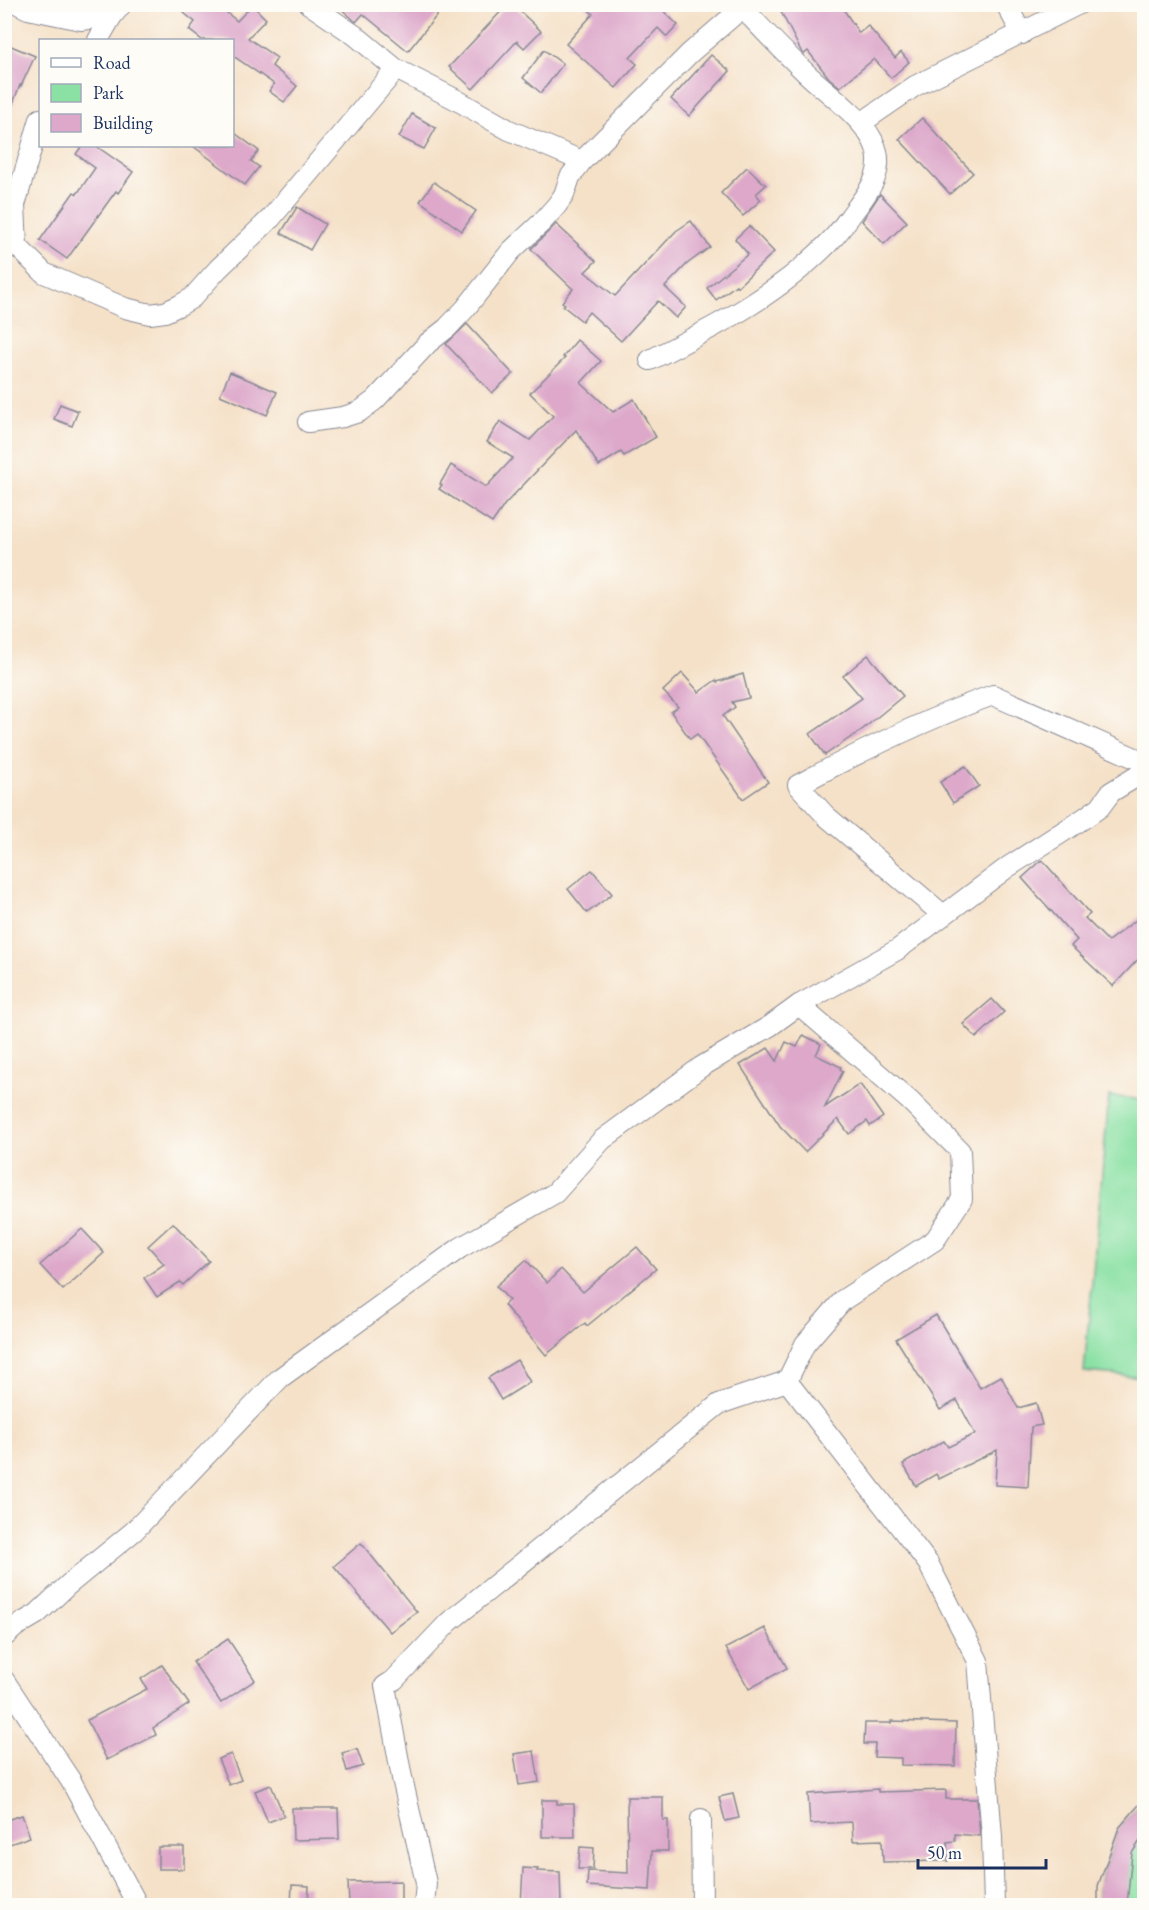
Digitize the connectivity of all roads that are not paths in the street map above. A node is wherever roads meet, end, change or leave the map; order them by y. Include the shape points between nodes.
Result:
1 (18, 4) edge
2 (309, 4) edge
3 (1006, 4) edge
4 (1079, 4) edge
5 (740, 6) edge
6 (117, 10) edge
7 (1022, 34) junction
8 (99, 39) edge
9 (396, 69) junction
10 (39, 122) edge
11 (861, 123) junction
12 (582, 161) junction
13 (650, 360) dead end
14 (308, 422) dead end
15 (1144, 762) edge
16 (1144, 772) edge
17 (943, 915) junction
18 (799, 1005) junction
19 (787, 1381) junction
20 (4, 1636) edge
21 (4, 1680) edge
22 (701, 1819) dead end
23 (138, 1905) edge
24 (424, 1905) edge
25 (702, 1905) edge
26 (994, 1905) edge

1 - 6 street via 81,20
2 - 9 street
3 - 7 street
4 - 7 street
5 - 11 street
5 - 12 street
6 - 8 street
7 - 11 street via 915,86
9 - 10 street via 271,218 192,298 165,312 150,314 126,308 44,273 17,246 15,205
9 - 12 street via 509,130
11 - 13 street via 874,142 878,170 868,194 836,236 771,292 717,326
12 - 14 street via 549,214 511,251 465,309 375,400 359,412
15 - 17 street via 993,695 852,755 798,785 826,816
16 - 17 street via 1111,792 1086,818 1008,867
17 - 18 street via 897,950
18 - 19 street via 910,1101 960,1151 962,1199 935,1240 843,1300 805,1344
18 - 20 street via 701,1067 602,1140 555,1193 460,1248 280,1378 134,1531 37,1614
19 - 24 street via 719,1404 449,1622 385,1686 426,1883
19 - 26 street via 928,1563 978,1661
21 - 23 street via 71,1781
22 - 25 street

